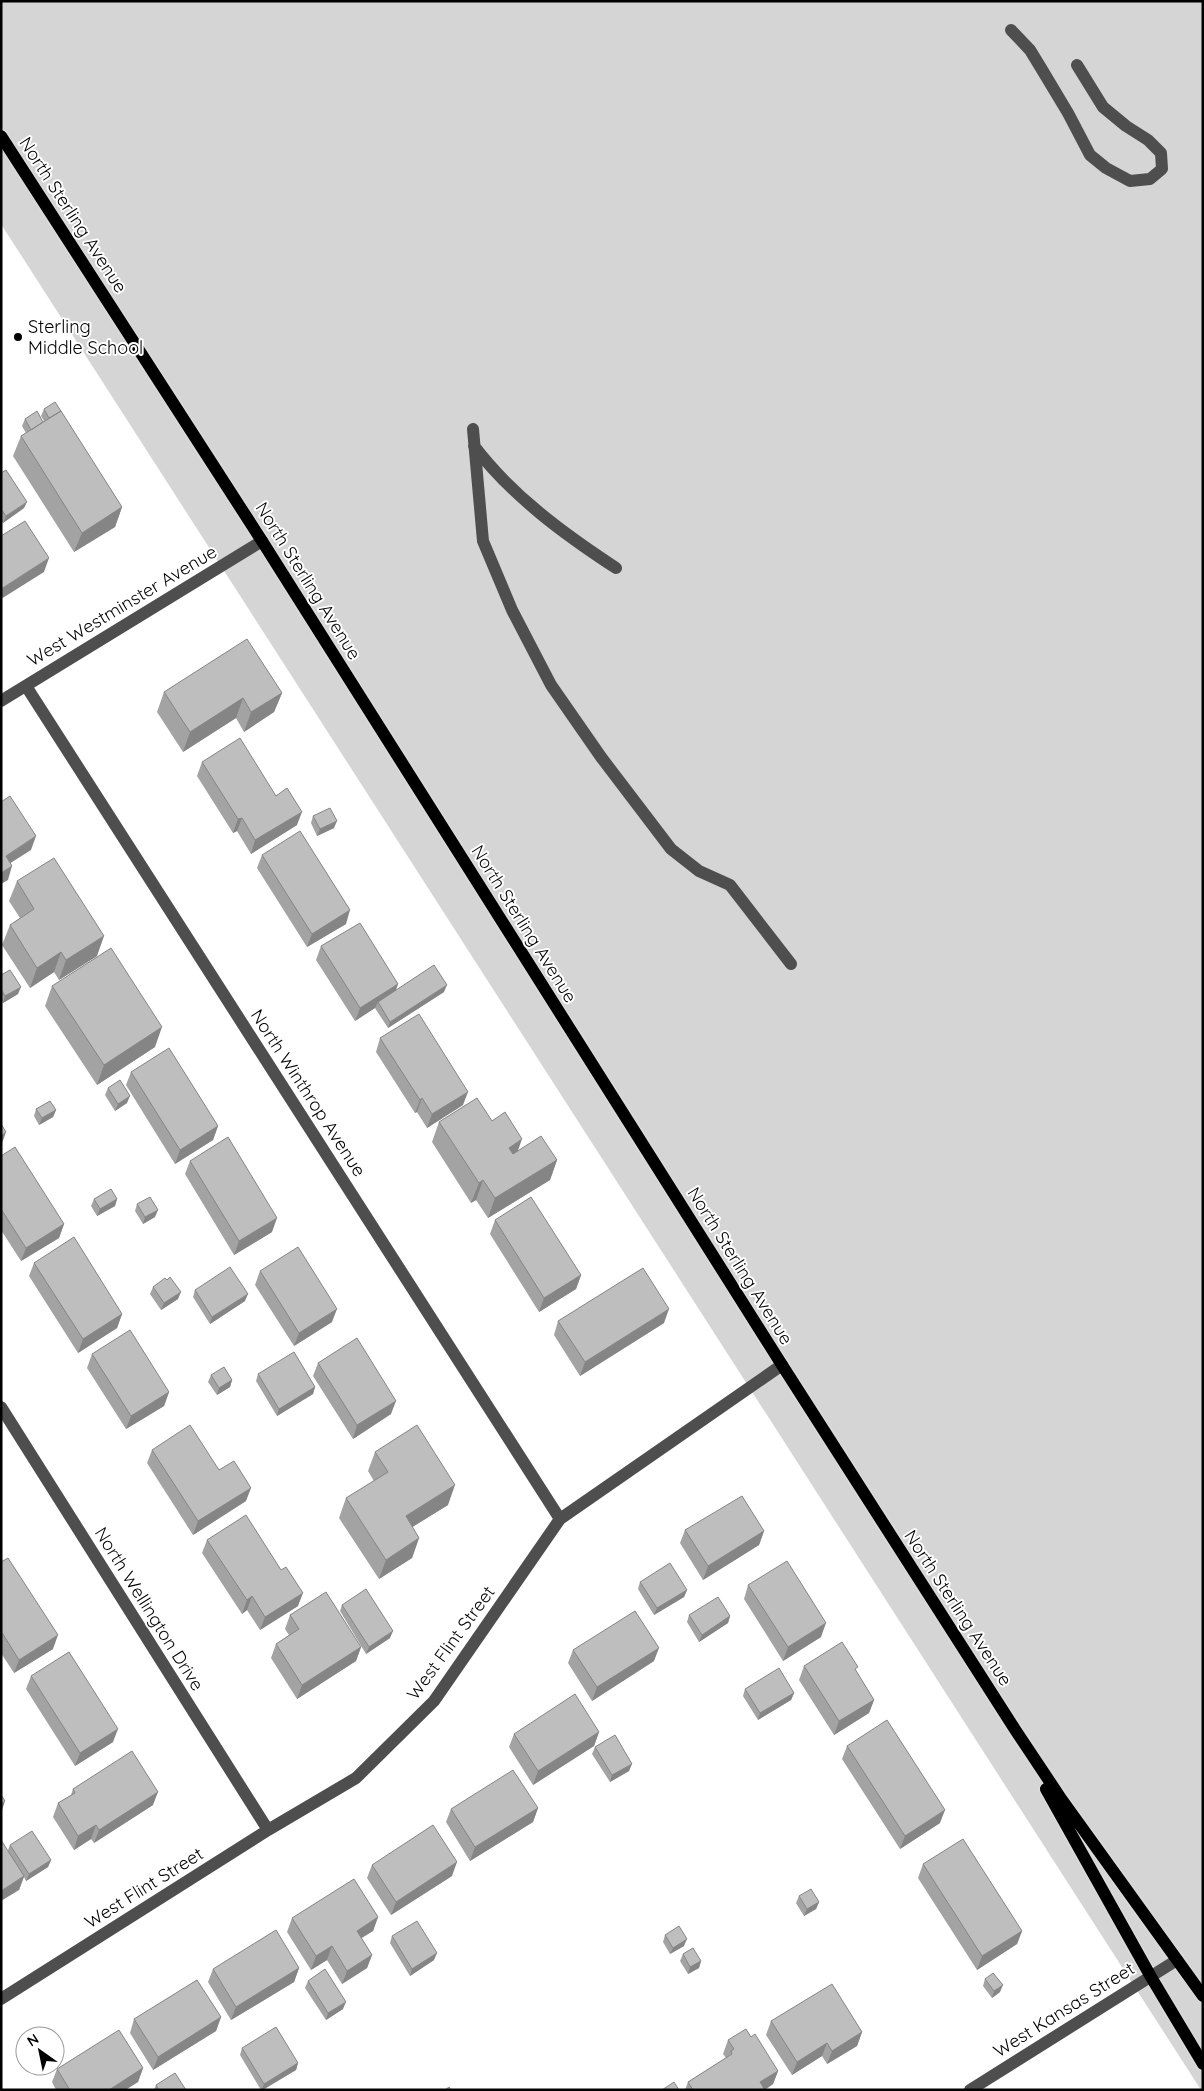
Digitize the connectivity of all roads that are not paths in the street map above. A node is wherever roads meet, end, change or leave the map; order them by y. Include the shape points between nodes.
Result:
1 (1012, 30) dead end
2 (1077, 65) dead end
3 (1, 136) edge
4 (473, 429) dead end
5 (474, 446) junction
6 (262, 541) junction
7 (616, 568) dead end
8 (26, 686) junction
9 (1, 701) edge
10 (790, 964) dead end
11 (782, 1365) junction
12 (1, 1407) edge
13 (560, 1519) junction
14 (1016, 1731) junction
15 (268, 1830) junction
16 (1177, 1960) junction
17 (1151, 1977) junction
18 (1203, 1996) edge
19 (1, 1999) edge
20 (1203, 2064) edge
21 (970, 2090) edge

1 - 2 street via 1030,50 1090,155 1130,181 1150,179 1162,169 1161,153 1103,107
3 - 6 main road, North Sterling Avenue
4 - 5 street
5 - 7 street via 490,467 541,514
5 - 10 street via 483,541 512,610 551,685 671,849 699,871 730,885
6 - 8 street, West Westminster Avenue
6 - 11 main road, North Sterling Avenue
8 - 9 street, West Westminster Avenue
8 - 13 street, North Winthrop Avenue
11 - 13 street, West Flint Street
11 - 14 main road, North Sterling Avenue
12 - 15 street, North Wellington Drive
13 - 15 street, West Flint Street via 434,1701 356,1778
14 - 16 main road, North Sterling Avenue
14 - 17 main road, North Sterling Avenue
15 - 19 street, West Flint Street
16 - 17 street, West Kansas Street
16 - 18 main road, North Sterling Avenue
17 - 20 main road, North Sterling Avenue
17 - 21 street, West Kansas Street

